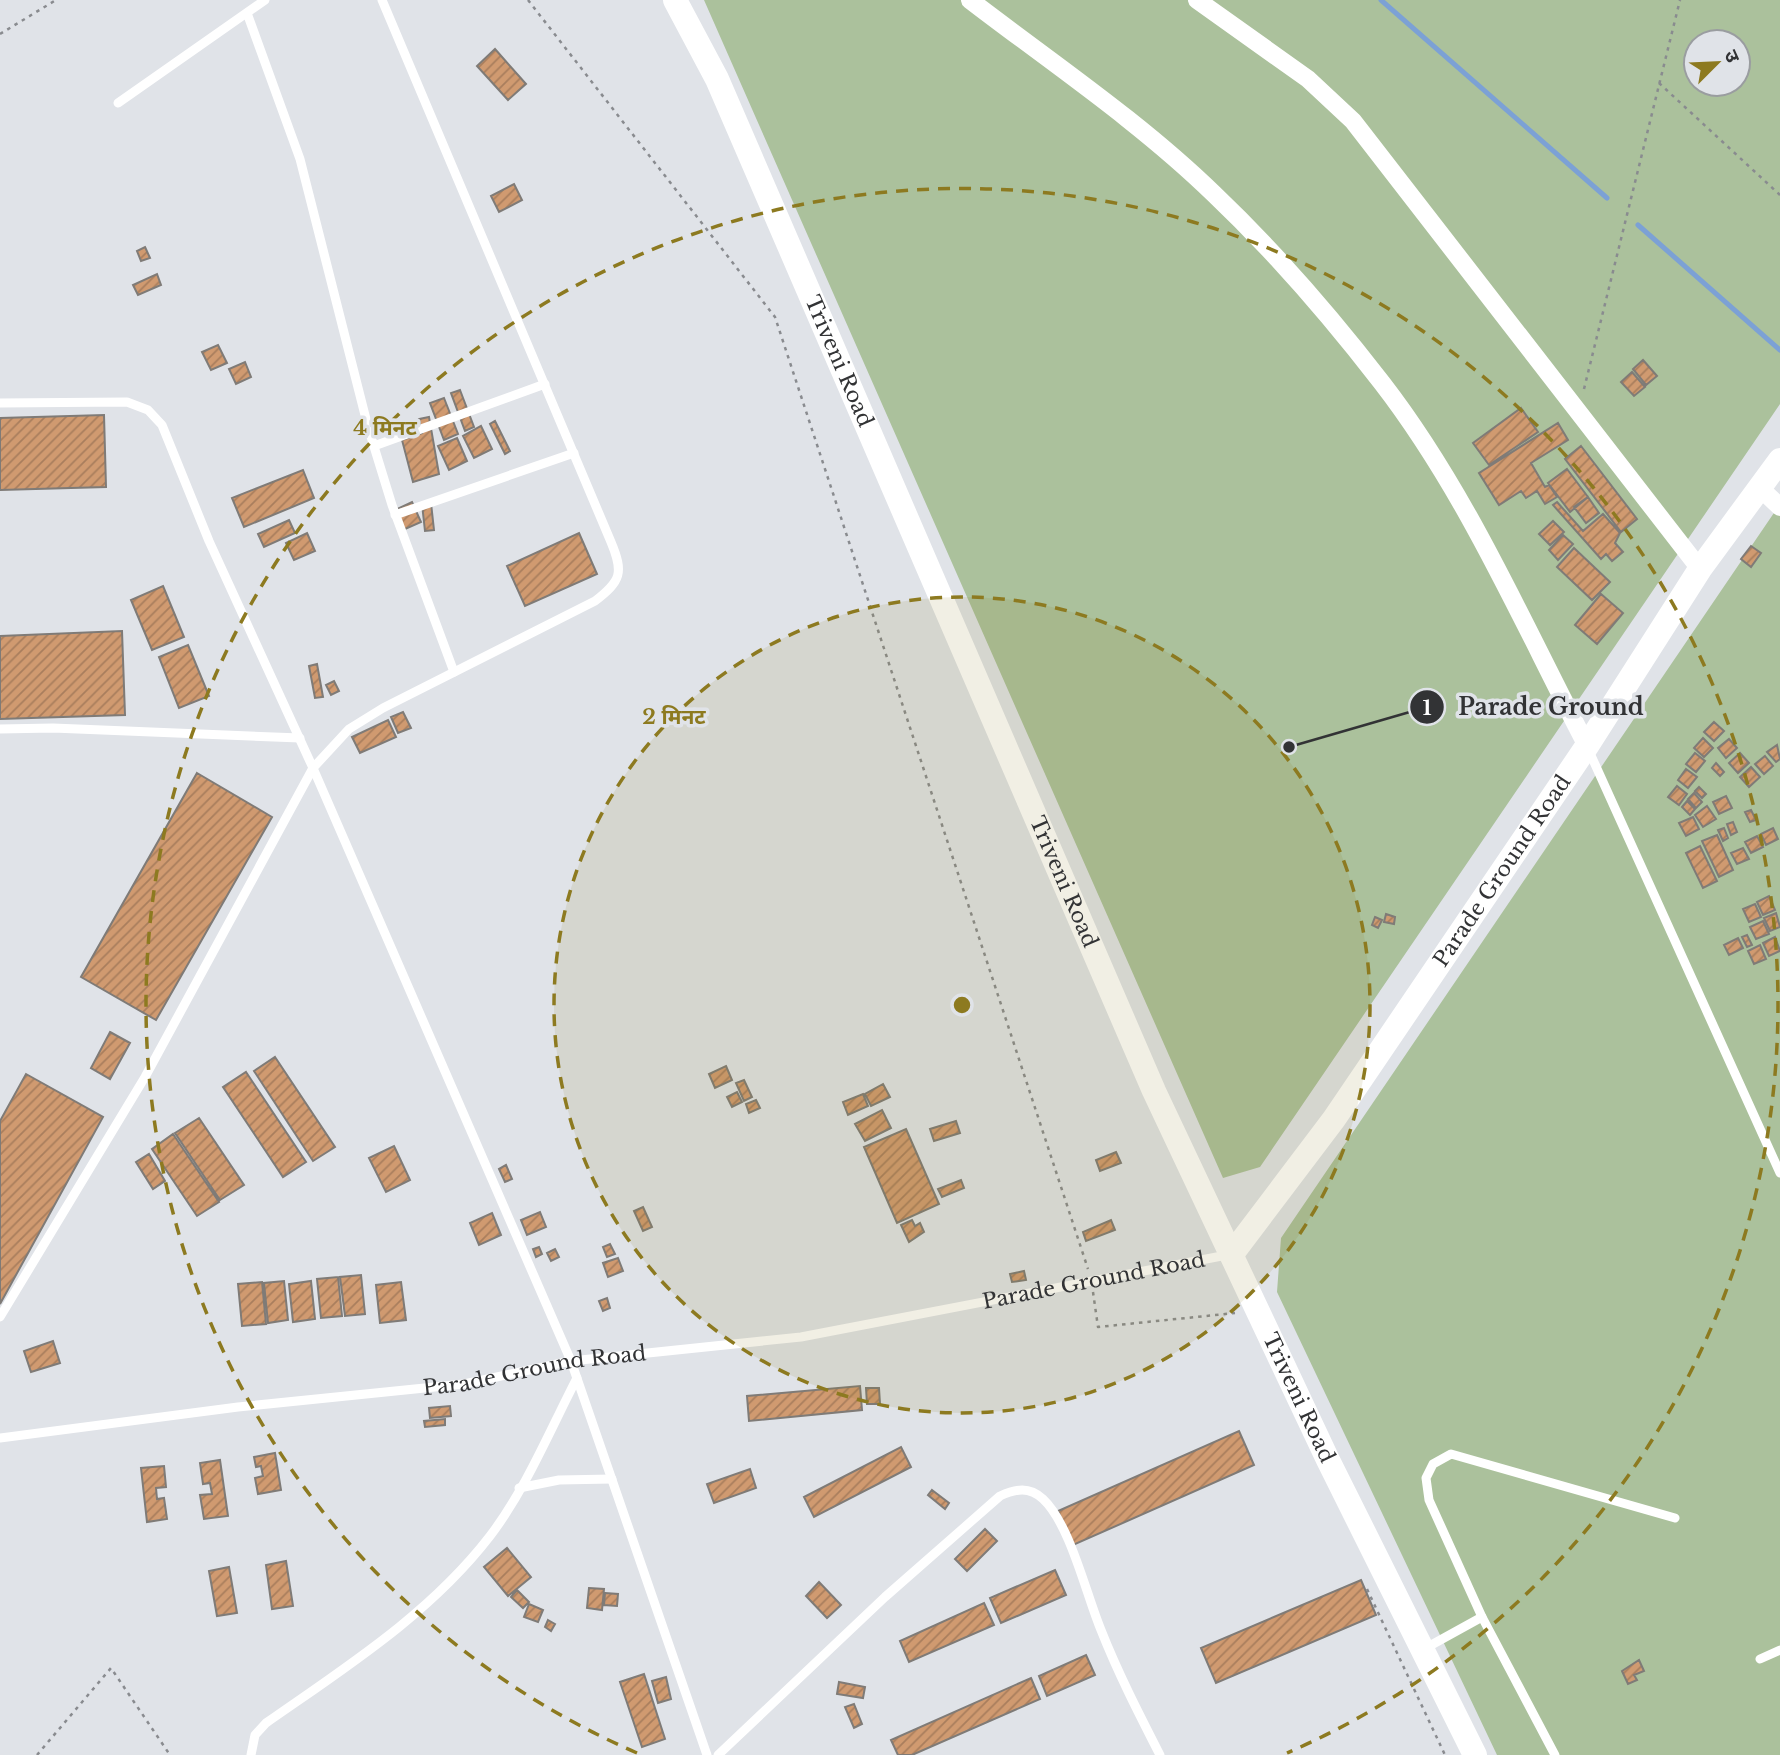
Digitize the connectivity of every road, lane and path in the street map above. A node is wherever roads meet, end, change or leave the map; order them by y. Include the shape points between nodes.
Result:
1 (56, 0) edge
2 (264, 0) edge
3 (382, 0) edge
4 (528, 0) edge
5 (675, 0) edge
6 (970, 0) edge
7 (1196, 0) edge
8 (1680, 0) edge
9 (247, 13) junction
10 (0, 34) edge
11 (1659, 83) junction
12 (118, 103) dead end
13 (1780, 195) edge
14 (545, 384) junction
15 (0, 403) edge
16 (1579, 409) junction
17 (374, 446) junction
18 (574, 453) junction
19 (1780, 460) edge
20 (1760, 488) junction
21 (1780, 507) edge
22 (395, 515) junction
23 (1700, 569) junction
24 (454, 672) junction
25 (0, 729) edge
26 (300, 738) junction
27 (1587, 746) junction
28 (313, 768) junction
29 (1780, 1173) edge
30 (1232, 1254) junction
31 (1091, 1279) junction
32 (1237, 1313) dead end
33 (0, 1317) edge
34 (571, 1361) junction
35 (577, 1378) junction
36 (0, 1438) edge
37 (612, 1479) junction
38 (519, 1488) junction
39 (1675, 1518) dead end
40 (1362, 1578) dead end
41 (1482, 1617) junction
42 (1423, 1650) junction
43 (1780, 1650) edge
44 (1760, 1658) dead end
45 (37, 1755) edge
46 (170, 1755) edge
47 (251, 1755) edge
48 (707, 1755) edge
49 (718, 1755) edge
50 (1160, 1755) edge
51 (1445, 1755) edge
52 (1475, 1755) edge
53 (1555, 1755) edge

1 - 10 path
2 - 9 lane
3 - 14 lane
4 - 31 path via 775,317
5 - 30 main road, Triveni Road via 717,79 1154,1091
6 - 27 street via 1214,193 1312,297 1430,452
7 - 16 street via 1308,79 1353,121
8 - 11 path
9 - 12 lane
9 - 17 lane via 300,159
11 - 13 path
11 - 16 path
14 - 17 lane
14 - 18 lane
15 - 26 lane via 127,402 148,410 162,425 209,541
16 - 23 street
17 - 22 lane
18 - 22 lane
18 - 24 lane via 618,559 619,576 613,587 595,601
19 - 20 main road, Parade Ground Road
20 - 21 street
20 - 23 main road, Parade Ground Road
22 - 24 lane
23 - 27 main road, Parade Ground Road
24 - 28 lane via 349,729
25 - 26 lane
26 - 28 lane
27 - 29 lane
27 - 30 main road, Parade Ground Road via 1335,1119
28 - 33 lane via 145,1077
28 - 34 lane
30 - 31 lane, Parade Ground Road
30 - 42 main road, Triveni Road
31 - 32 path via 1098,1327
31 - 34 lane, Parade Ground Road via 801,1337
34 - 35 lane
34 - 36 lane, Parade Ground Road via 464,1384
35 - 37 lane
35 - 38 lane
37 - 38 lane via 559,1480
37 - 48 lane
38 - 47 lane via 491,1534 452,1582 379,1644 266,1723 255,1735
39 - 41 lane via 1451,1454 1444,1456 1426,1478 1429,1500
40 - 51 path
41 - 42 lane
41 - 53 lane
42 - 52 main road, Triveni Road
43 - 44 lane
45 - 46 path via 111,1668
49 - 50 lane via 885,1597 999,1496 1016,1489 1035,1493 1058,1514 1101,1630

